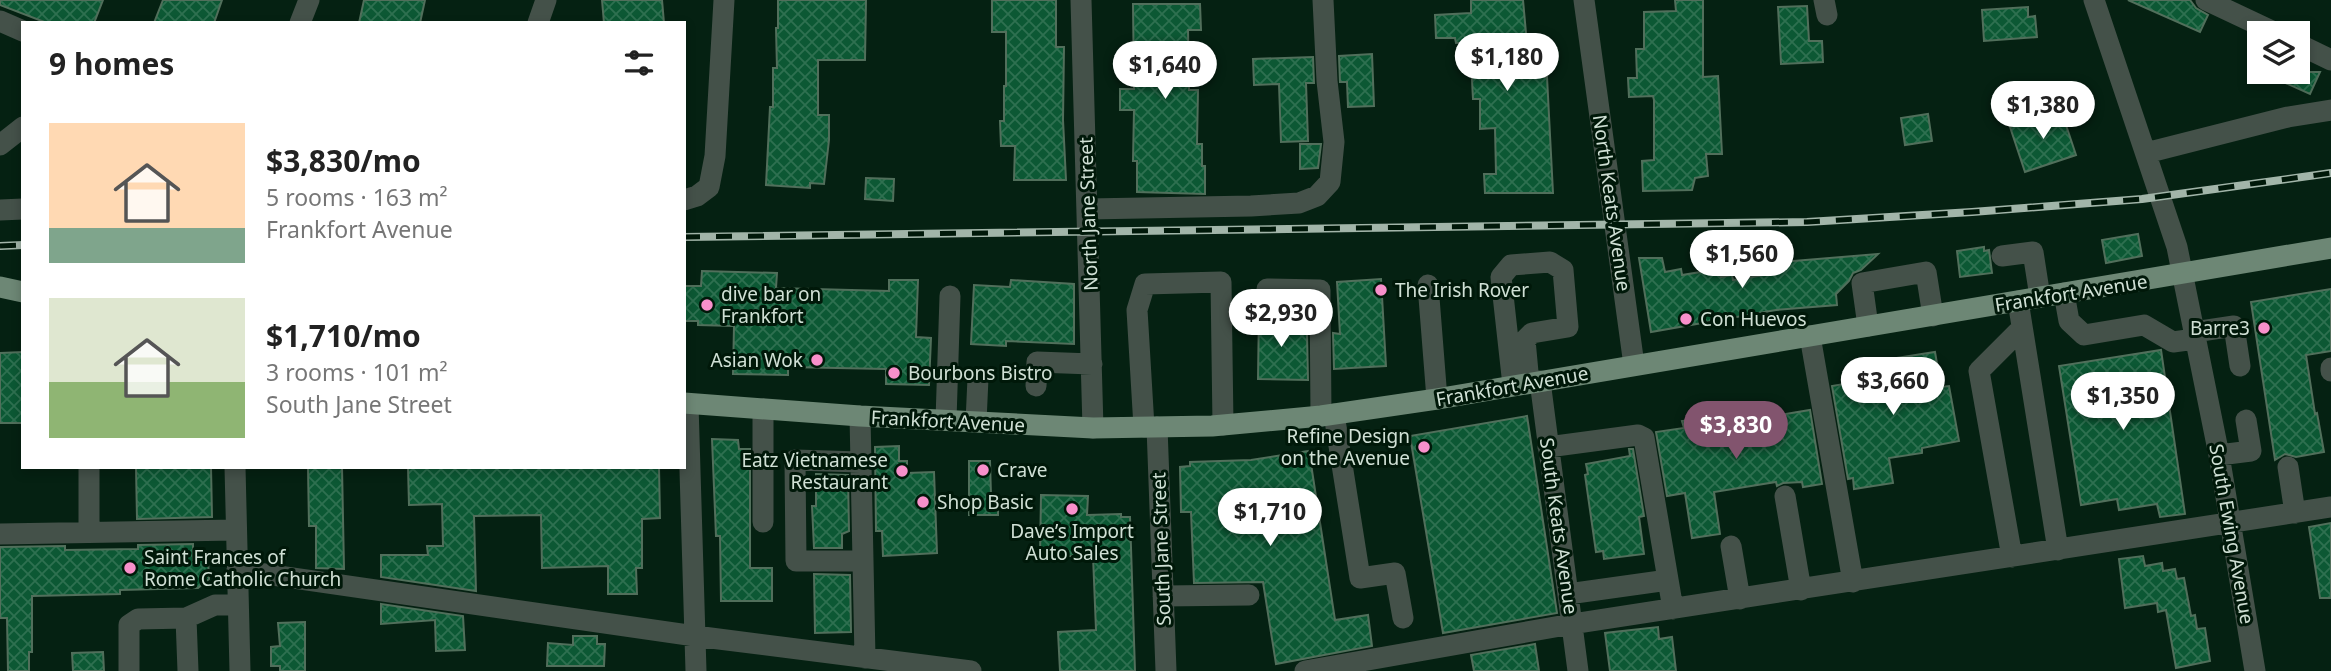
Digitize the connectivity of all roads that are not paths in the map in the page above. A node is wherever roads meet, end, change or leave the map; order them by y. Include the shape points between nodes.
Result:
1 (309, 0) edge
2 (546, 0) edge
3 (724, 0) edge
4 (1081, 0) edge
5 (1323, 0) edge
6 (1584, 0) edge
7 (2094, 0) edge
8 (2206, 0) edge
9 (0, 21) edge
10 (300, 21) edge
11 (539, 21) edge
12 (2251, 21) edge
13 (21, 30) edge
14 (2310, 50) edge
15 (2331, 60) edge
16 (2331, 110) edge
17 (21, 129) edge
18 (0, 145) edge
19 (2146, 153) junction
20 (694, 196) edge
21 (21, 209) edge
22 (1088, 209) junction
23 (0, 210) edge
24 (2331, 248) edge
25 (2002, 256) dead end
26 (2182, 274) junction
27 (1427, 285) dead end
28 (0, 287) edge
29 (1268, 289) dead end
30 (21, 292) edge
31 (2064, 293) junction
32 (950, 296) dead end
33 (2040, 297) junction
34 (2018, 301) junction
35 (1933, 316) junction
36 (1868, 326) junction
37 (1507, 328) junction
38 (2022, 328) junction
39 (1532, 333) junction
40 (1810, 336) junction
41 (2194, 336) junction
42 (1092, 364) junction
43 (1634, 365) junction
44 (2240, 366) dead end
45 (978, 378) dead end
46 (1527, 383) junction
47 (1036, 386) dead end
48 (1437, 399) junction
49 (686, 404) edge
50 (763, 409) junction
51 (1327, 415) junction
52 (860, 416) junction
53 (946, 420) junction
54 (2246, 420) dead end
55 (976, 422) junction
56 (1223, 425) junction
57 (1150, 427) junction
58 (1093, 428) junction
59 (1548, 447) junction
60 (2219, 455) junction
61 (860, 462) junction
62 (2288, 467) dead end
63 (89, 469) edge
64 (235, 469) edge
65 (1786, 496) dead end
66 (2331, 507) edge
67 (2295, 513) junction
68 (763, 522) dead end
69 (2230, 524) junction
70 (236, 530) junction
71 (89, 532) junction
72 (0, 534) edge
73 (1731, 546) dead end
74 (2057, 550) junction
75 (2012, 558) junction
76 (862, 561) junction
77 (237, 570) junction
78 (1668, 580) junction
79 (1853, 582) junction
80 (1801, 590) junction
81 (1568, 594) junction
82 (1249, 595) dead end
83 (1163, 596) junction
84 (1740, 599) junction
85 (238, 605) junction
86 (1673, 609) junction
87 (186, 618) junction
88 (1403, 618) dead end
89 (1572, 624) junction
90 (695, 636) junction
91 (865, 658) junction
92 (129, 671) edge
93 (188, 671) edge
94 (240, 671) edge
95 (696, 671) edge
96 (971, 671) edge
97 (1166, 671) edge
98 (1305, 671) edge
99 (1578, 671) edge
100 (2255, 671) edge

1 - 10 street
2 - 11 street
3 - 20 street via 715,156 709,187
4 - 22 street, North Jane Street
5 - 22 street via 1334,142 1330,182 1317,196 1299,203 1251,206
6 - 43 street, North Keats Avenue
7 - 19 street, South Ewing Avenue
8 - 12 street
9 - 13 street
14 - 15 street
16 - 19 street
17 - 18 street
19 - 26 street, South Ewing Avenue
21 - 23 street
22 - 42 street, North Jane Street
24 - 26 main road, Frankfort Avenue
25 - 33 street via 2033,252
26 - 31 main road, Frankfort Avenue
26 - 41 street, South Ewing Avenue
27 - 48 street
28 - 30 main road
29 - 51 street via 1320,290
31 - 33 main road, Frankfort Avenue
31 - 41 street via 2069,321 2084,335 2144,325 2173,342
32 - 53 street
33 - 34 main road, Frankfort Avenue
34 - 35 main road, Frankfort Avenue
34 - 38 street
35 - 36 main road, Frankfort Avenue
35 - 36 street via 1927,272 1862,283
36 - 40 main road, Frankfort Avenue
37 - 39 street
37 - 39 street via 1502,277 1511,265 1550,262 1563,270 1568,327
37 - 46 street
38 - 74 street
38 - 75 street via 1979,371
39 - 46 street via 1525,340
40 - 43 main road, Frankfort Avenue
40 - 79 street
41 - 44 street via 2234,326
41 - 60 street, South Ewing Avenue
42 - 47 street via 1037,362
42 - 58 street, North Jane Street
43 - 46 main road, Frankfort Avenue
45 - 55 street
46 - 48 main road, Frankfort Avenue
46 - 59 street, South Keats Avenue
48 - 51 main road, Frankfort Avenue
49 - 50 main road, Frankfort Avenue
49 - 90 street
50 - 52 main road, Frankfort Avenue
50 - 68 street
51 - 56 main road, Frankfort Avenue
51 - 88 street via 1360,579 1395,573
52 - 53 main road, Frankfort Avenue
52 - 61 street
53 - 55 main road, Frankfort Avenue
54 - 60 street via 2251,451
55 - 58 main road, Frankfort Avenue
56 - 57 main road, Frankfort Avenue
56 - 57 street, South Jane Street via 1221,282 1145,284 1137,310
57 - 58 main road, Frankfort Avenue
57 - 83 street, South Jane Street
59 - 78 street via 1637,435 1644,438
59 - 81 street, South Keats Avenue
60 - 69 street, South Ewing Avenue
61 - 76 street
61 - 76 street via 795,460 796,561
62 - 67 street
63 - 71 street
64 - 70 street
65 - 80 street
66 - 67 street
67 - 69 street
69 - 74 street
69 - 100 street, South Ewing Avenue
70 - 71 street
70 - 77 street
71 - 72 street
73 - 84 street
74 - 75 street
75 - 79 street
76 - 91 street
77 - 85 street
77 - 90 street
78 - 81 street
78 - 86 street
79 - 80 street
80 - 84 street
81 - 89 street, South Keats Avenue
82 - 83 street
83 - 97 street, South Jane Street
84 - 86 street
85 - 87 street via 215,605
85 - 94 street
86 - 89 street
87 - 92 street via 138,619 129,625
87 - 93 street
89 - 98 street
89 - 99 street, South Keats Avenue
90 - 91 street
90 - 95 street
91 - 96 street

